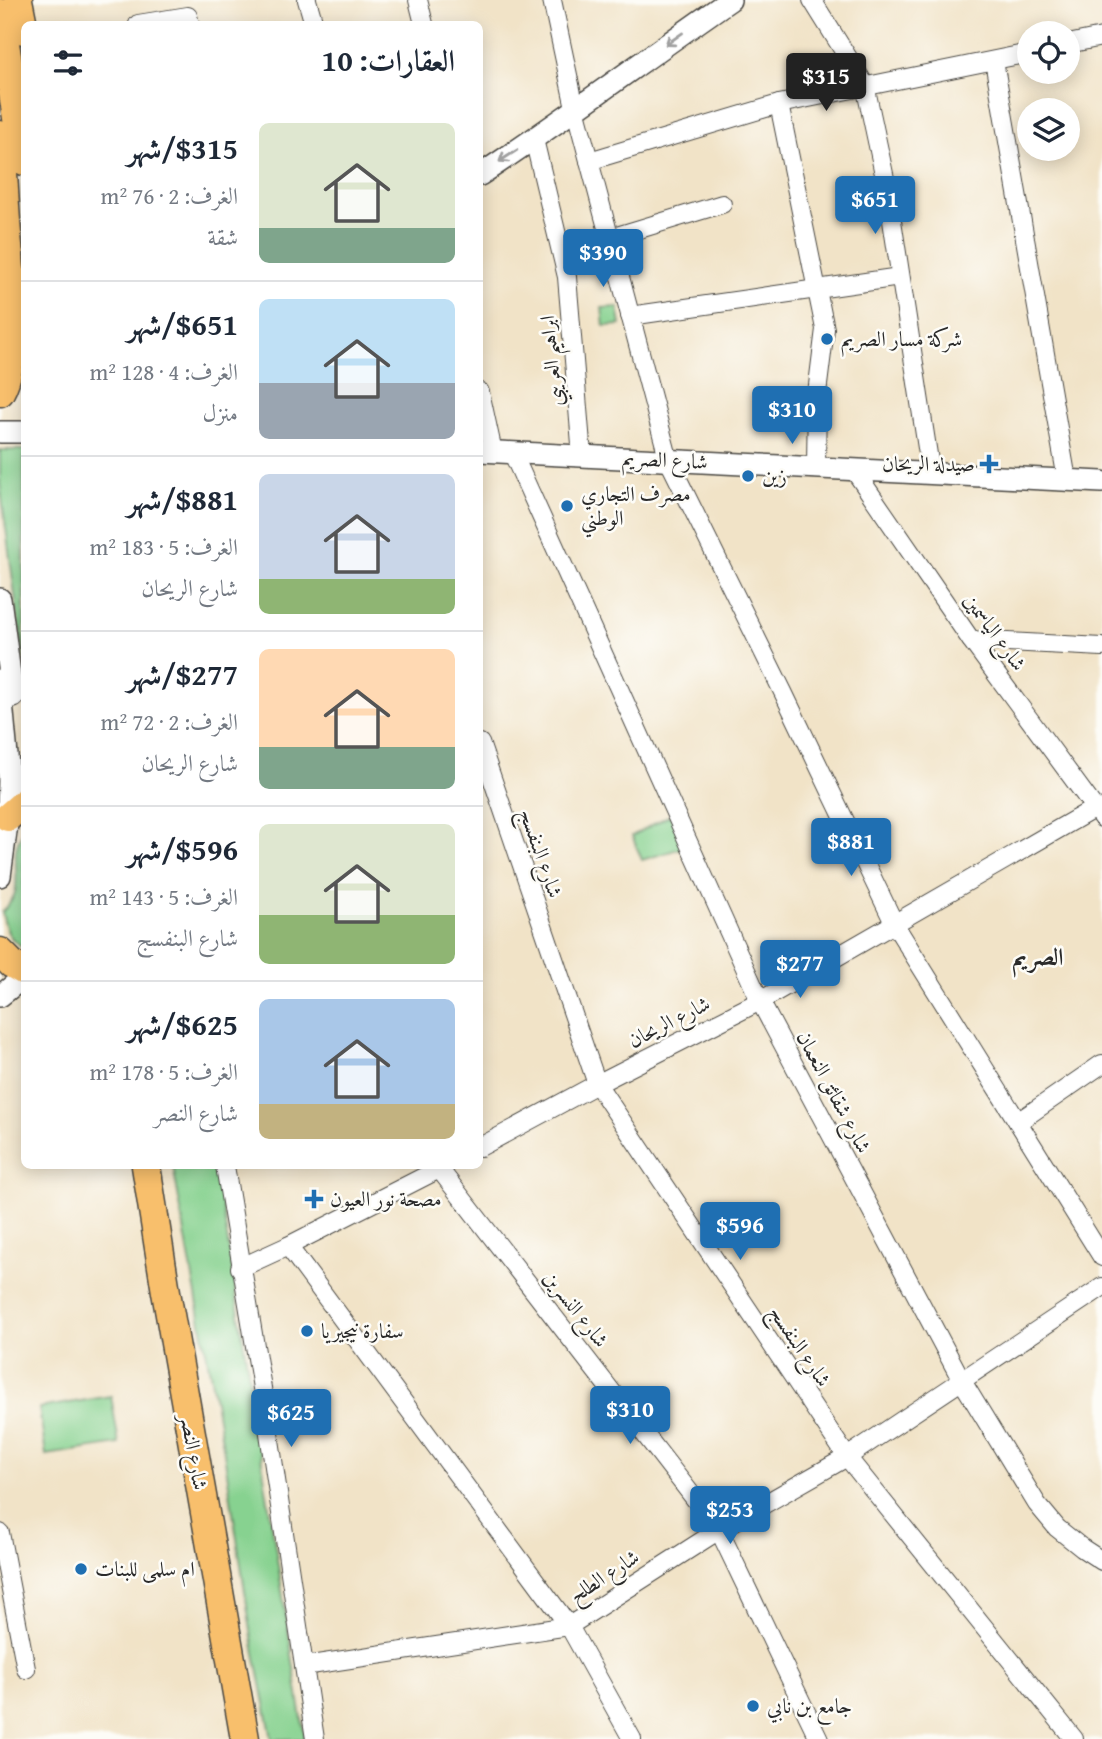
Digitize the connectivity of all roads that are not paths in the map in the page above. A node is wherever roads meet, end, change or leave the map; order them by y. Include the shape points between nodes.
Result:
1 (18, 0) edge
2 (307, 0) edge
3 (418, 0) edge
4 (552, 0) edge
5 (730, 0) edge
6 (812, 0) edge
7 (0, 13) edge
8 (22, 21) edge
9 (157, 21) edge
10 (189, 21) edge
11 (313, 21) edge
12 (423, 21) edge
13 (1102, 37) edge
14 (1080, 42) edge
15 (1017, 56) edge
16 (994, 61) junction
17 (865, 85) junction
18 (779, 104) junction
19 (575, 108) junction
20 (0, 135) edge
21 (534, 139) junction
22 (21, 142) edge
23 (589, 161) junction
24 (483, 173) edge
25 (722, 204) dead end
26 (610, 238) junction
27 (900, 277) junction
28 (819, 290) junction
29 (630, 316) junction
30 (0, 392) edge
31 (483, 404) edge
32 (495, 452) edge
33 (582, 456) junction
34 (669, 461) junction
35 (816, 468) junction
36 (854, 470) junction
37 (931, 474) junction
38 (1068, 480) junction
39 (1102, 482) edge
40 (0, 599) edge
41 (971, 640) junction
42 (1102, 648) edge
43 (0, 680) edge
44 (483, 752) edge
45 (21, 756) edge
46 (1100, 812) edge
47 (9, 830) edge
48 (0, 876) edge
49 (895, 925) junction
50 (0, 952) edge
51 (21, 972) edge
52 (21, 977) edge
53 (0, 996) edge
54 (760, 1001) junction
55 (1102, 1064) edge
56 (597, 1084) junction
57 (1018, 1122) junction
58 (483, 1145) edge
59 (132, 1169) edge
60 (146, 1169) edge
61 (225, 1169) edge
62 (436, 1169) edge
63 (442, 1169) edge
64 (288, 1246) junction
65 (1102, 1257) edge
66 (240, 1268) junction
67 (1102, 1287) edge
68 (962, 1381) junction
69 (848, 1457) junction
70 (719, 1530) junction
71 (0, 1533) edge
72 (1102, 1561) edge
73 (569, 1626) junction
74 (304, 1666) junction
75 (26, 1669) dead end
76 (227, 1739) edge
77 (245, 1739) edge
78 (315, 1739) edge
79 (632, 1739) edge
80 (819, 1739) edge
81 (1074, 1739) edge

1 - 8 highway
2 - 11 street
3 - 12 street
4 - 19 street
5 -> 19 street
6 - 17 street
7 - 22 highway
9 - 10 street via 188,16
13 - 14 street
15 - 16 street
16 - 17 street
16 - 38 street
17 - 18 street
17 - 27 street
18 - 23 street
18 - 28 street
19 - 21 street
19 - 23 street
20 - 30 highway via 12,346
21 -> 24 street
21 - 33 street, ابراهيم العريبي via 567,277
23 - 26 street
25 - 26 street
26 - 29 street
27 - 28 street
27 - 37 street
28 - 29 street
28 - 35 street via 826,339 817,393
29 - 34 street
31 - 32 street, شارع شقائق النعمان
32 - 33 street, شارع الصريم
32 - 54 street, شارع شقائق النعمان
33 - 34 street, شارع الصريم
34 - 35 street, شارع الصريم
34 - 49 street
35 - 36 street, شارع الصريم
36 - 37 street, شارع الصريم
36 - 41 street, شارع الياسمين
37 - 38 street, شارع الصريم
38 - 39 street, شارع الصريم
40 - 45 street
41 - 42 street
41 - 46 street, شارع الياسمين
43 - 47 street via 9,757
44 - 56 street, شارع البنفسج
46 - 49 street, شارع الريحان
47 - 48 street
49 - 54 street, شارع الريحان
49 - 57 street
50 - 51 highway
52 - 53 street
54 - 56 street, شارع الريحان
54 - 68 street, شارع شقائق النعمان
55 - 57 street
56 - 58 street, شارع الريحان
56 - 69 street, شارع البنفسج
57 - 65 street
59 - 76 highway, شارع النصر
60 - 77 highway, شارع النصر
61 - 66 street
62 - 64 street
63 - 70 street, شارع النسرين
64 - 66 street
64 - 73 street
66 - 74 street
67 - 68 street, شارع الطلح
68 - 69 street, شارع الطلح
68 - 72 street, شارع شقائق النعمان via 1037,1504 1057,1528
69 - 70 street, شارع الطلح
69 - 81 street, شارع البنفسج
70 - 73 street, شارع الطلح
70 - 80 street, شارع النسرين
71 - 75 street
73 - 74 street, شارع الطلح
73 - 79 street
74 - 78 street

